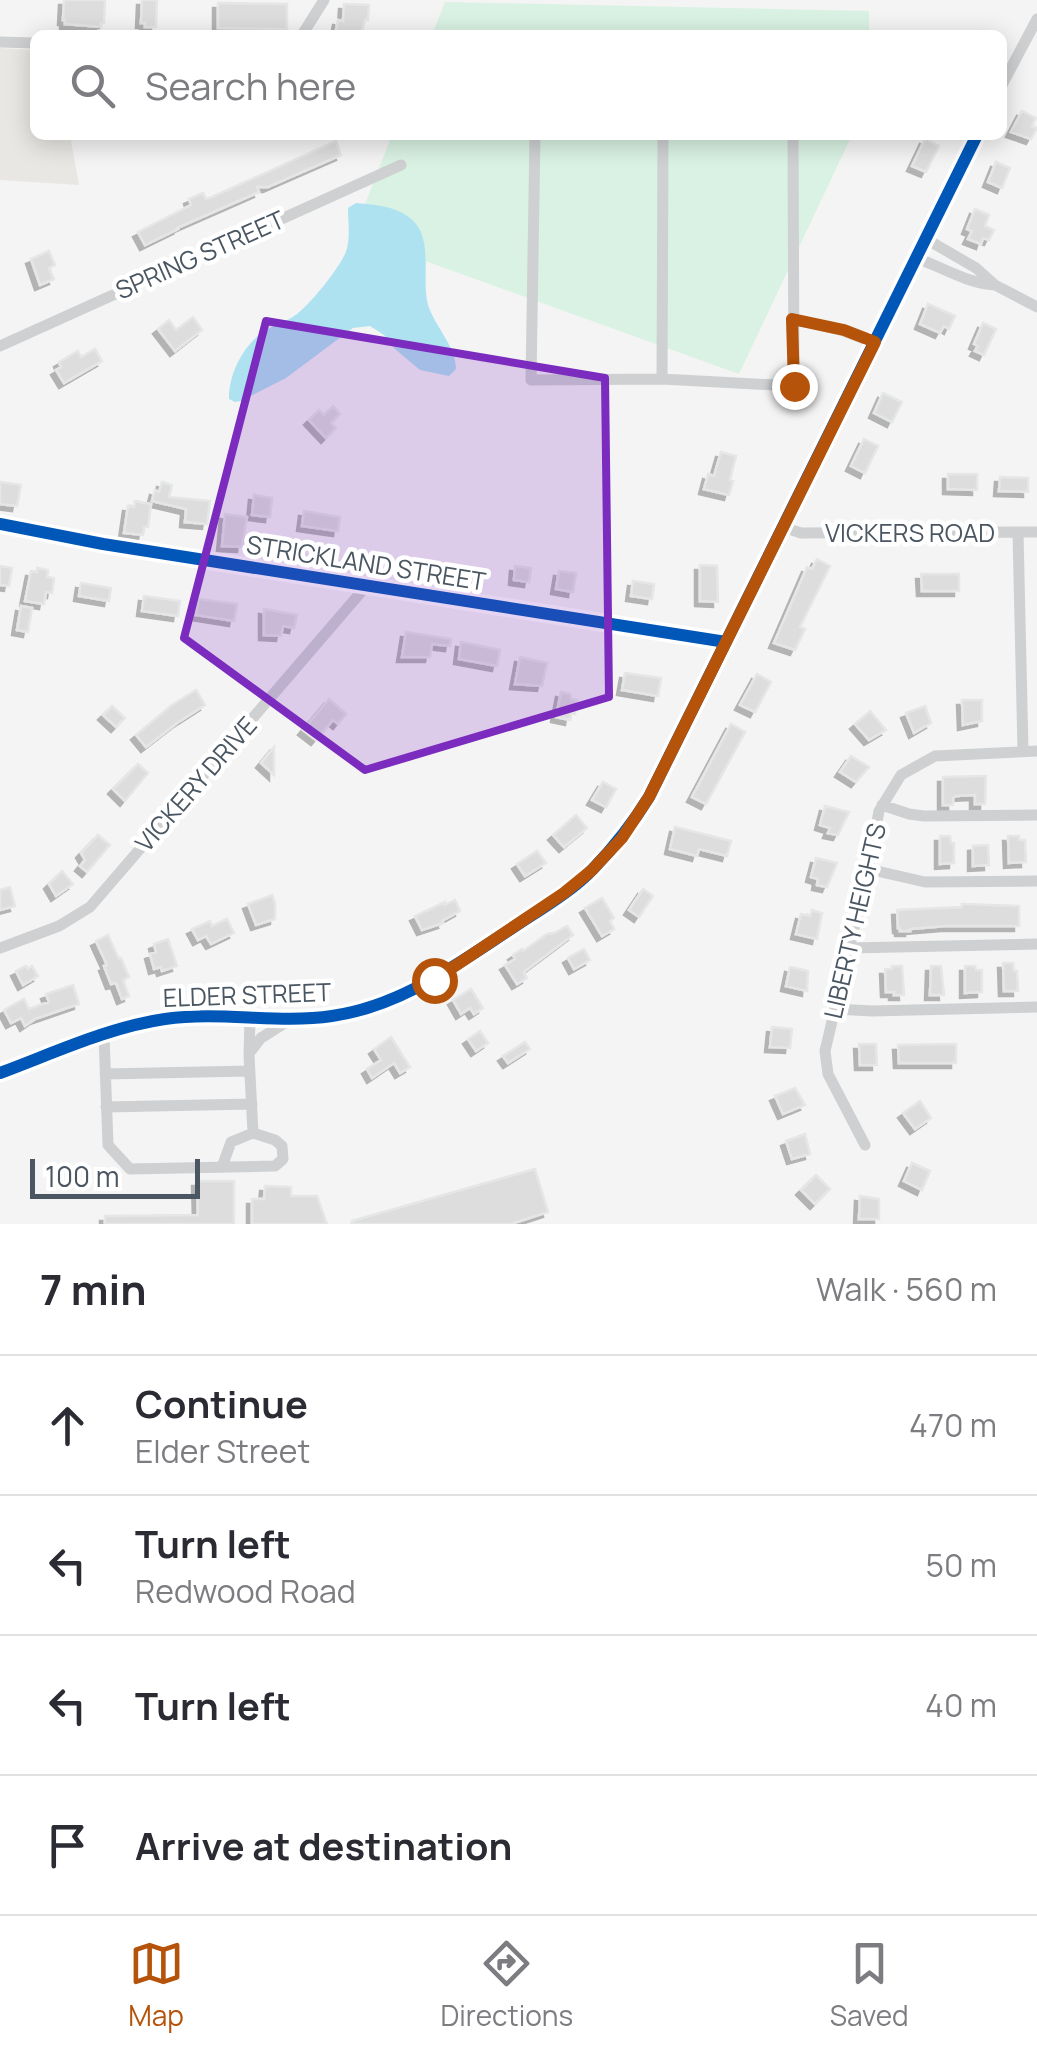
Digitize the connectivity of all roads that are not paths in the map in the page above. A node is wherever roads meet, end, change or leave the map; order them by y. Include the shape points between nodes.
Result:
1 (324, 0) edge
2 (1037, 19) edge
3 (305, 30) edge
4 (0, 42) edge
5 (30, 43) edge
6 (1007, 76) edge
7 (534, 140) edge
8 (663, 140) edge
9 (794, 140) edge
10 (975, 140) edge
11 (401, 165) dead end
12 (926, 239) junction
13 (917, 258) junction
14 (995, 285) junction
15 (1037, 307) edge
16 (792, 319) junction
17 (875, 342) junction
18 (0, 346) edge
19 (662, 380) junction
20 (0, 524) edge
21 (783, 528) junction
22 (1018, 532) junction
23 (1037, 532) edge
24 (364, 585) junction
25 (726, 642) junction
26 (1037, 751) edge
27 (1023, 752) junction
28 (882, 804) junction
29 (1037, 815) edge
30 (868, 869) junction
31 (1037, 881) edge
32 (1037, 944) edge
33 (0, 948) edge
34 (850, 948) junction
35 (1037, 1008) edge
36 (835, 1009) junction
37 (250, 1018) junction
38 (291, 1019) junction
39 (104, 1035) junction
40 (249, 1054) junction
41 (250, 1071) junction
42 (0, 1073) edge
43 (105, 1074) junction
44 (252, 1104) junction
45 (106, 1106) junction
46 (254, 1134) junction
47 (865, 1145) dead end
48 (222, 1166) junction

1 - 3 street
2 - 6 street
4 - 5 street
7 - 19 street via 531,380
8 - 19 street
9 - 16 street
10 - 12 street, ELDER STREET
11 - 18 street, SPRING STREET
12 - 13 street, ELDER STREET
12 - 14 street
13 - 14 street
13 - 17 street, ELDER STREET
14 - 15 street
16 - 17 street
16 - 19 street via 794,386
17 - 21 street, ELDER STREET
20 - 24 street, STRICKLAND STREET
21 - 22 street, VICKERS ROAD
21 - 25 street, ELDER STREET
22 - 23 street, VICKERS ROAD
22 - 27 street
24 - 25 street, STRICKLAND STREET
24 - 33 street, VICKERY DRIVE via 90,907
25 - 38 street, ELDER STREET via 649,797 591,871 407,994 355,1012
26 - 27 street, LIBERTY HEIGHTS
27 - 28 street, LIBERTY HEIGHTS via 935,756 900,774
28 - 29 street via 924,816
28 - 30 street, LIBERTY HEIGHTS
30 - 31 street via 926,882
30 - 34 street, LIBERTY HEIGHTS
32 - 34 street
34 - 36 street, LIBERTY HEIGHTS
35 - 36 street
36 - 47 street, LIBERTY HEIGHTS via 825,1051 828,1074
37 - 38 street, ELDER STREET
37 - 39 street, ELDER STREET via 166,1019
37 - 40 street
38 - 40 street
39 - 42 street, ELDER STREET
39 - 43 street
40 - 41 street
41 - 43 street
41 - 44 street
43 - 45 street
44 - 45 street
44 - 46 street
45 - 48 street via 108,1145 130,1168
46 - 48 street via 231,1142
46 - 48 street via 282,1146 283,1159 275,1166

